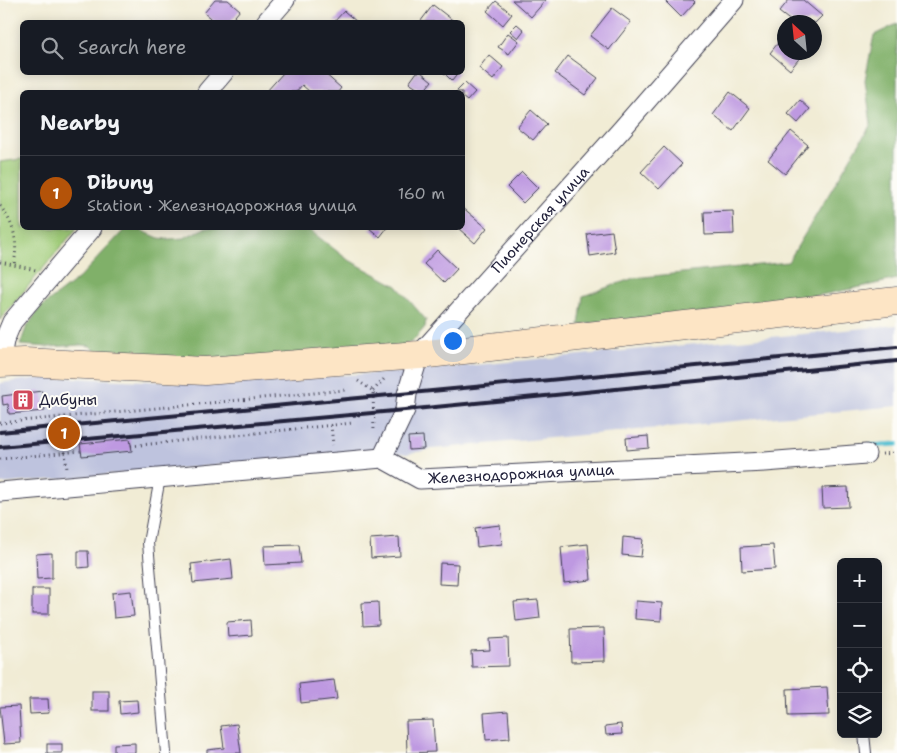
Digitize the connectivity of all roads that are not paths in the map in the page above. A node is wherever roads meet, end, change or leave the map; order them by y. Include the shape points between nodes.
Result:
1 (285, 0) edge
2 (734, 0) edge
3 (268, 20) edge
4 (221, 75) edge
5 (209, 90) edge
6 (90, 230) edge
7 (897, 301) edge
8 (419, 355) junction
9 (0, 363) edge
10 (868, 457) dead end
11 (382, 458) junction
12 (160, 478) junction
13 (0, 492) edge
14 (864, 738) edge
15 (166, 753) edge
16 (866, 753) edge

1 - 3 street
2 - 8 street, Пионерская улица
4 - 5 street
6 - 9 street via 12,322 4,340
7 - 8 street
8 - 9 street via 204,371
8 - 11 street, Пионерская улица via 407,394 406,410
10 - 11 street, Железнодорожная улица via 420,479
11 - 12 street
12 - 13 street
12 - 15 lane via 148,543
14 - 16 lane

